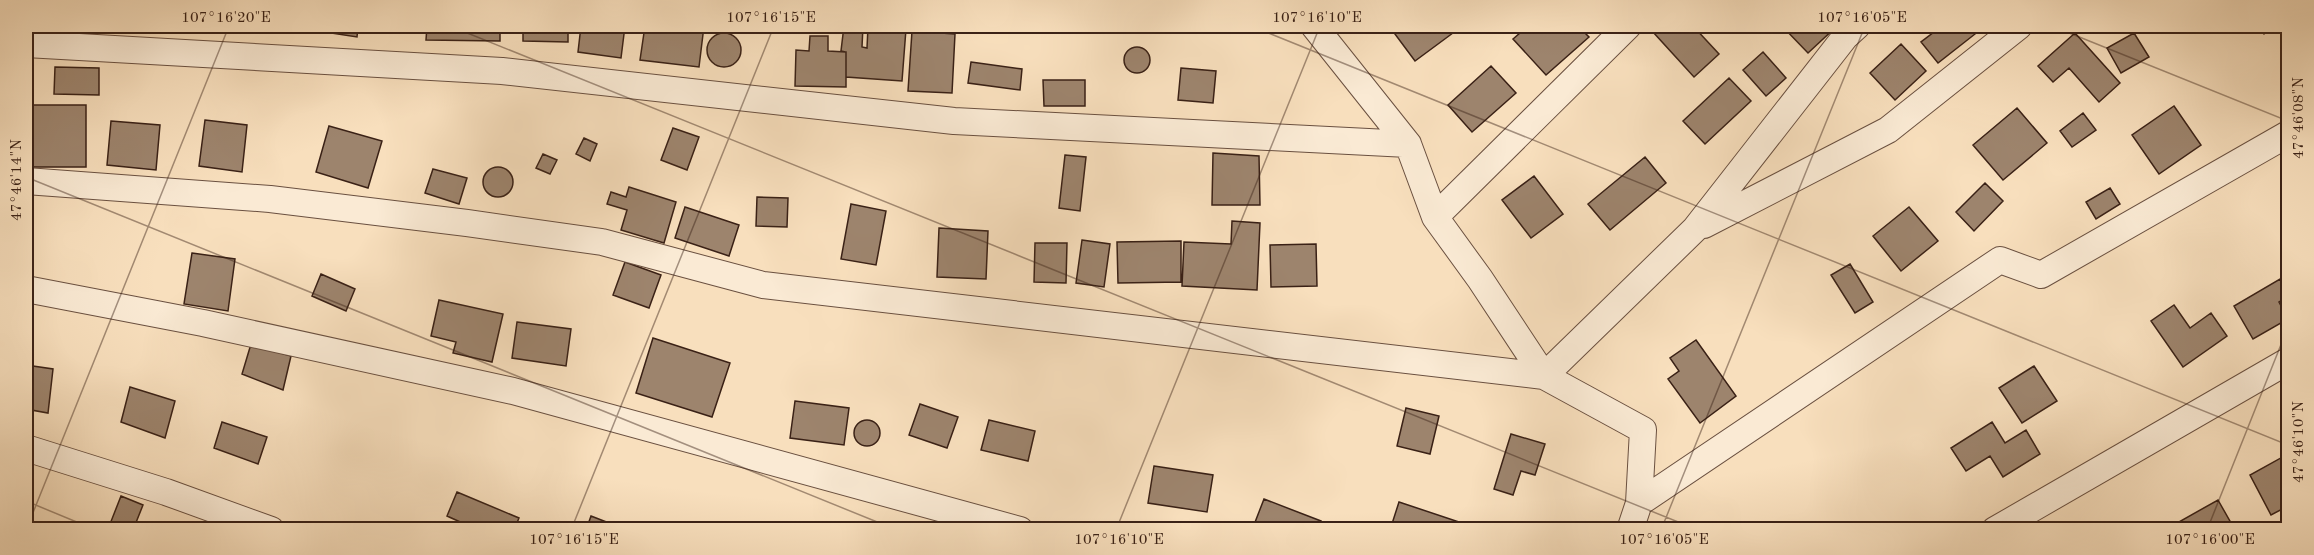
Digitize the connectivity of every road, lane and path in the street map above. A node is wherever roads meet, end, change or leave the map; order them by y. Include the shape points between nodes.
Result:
1 (1314, 26) edge
2 (1628, 26) edge
3 (1857, 26) edge
4 (2019, 26) edge
5 (26, 44) edge
6 (2289, 134) edge
7 (1408, 144) junction
8 (26, 181) edge
9 (1435, 217) junction
10 (1695, 229) junction
11 (26, 289) edge
12 (2289, 361) edge
13 (1544, 376) junction
14 (26, 448) edge
15 (1639, 503) junction
16 (271, 530) edge
17 (1020, 530) edge
18 (1630, 530) edge
19 (1995, 530) edge

1 - 7 street
2 - 9 street
3 - 10 street
4 - 10 street via 1888,130
5 - 7 street via 502,71 954,121
6 - 15 street via 2041,275 2000,260
7 - 9 street
8 - 13 street via 270,199 467,223 602,242 763,285
9 - 13 street
10 - 13 street
11 - 17 street via 513,391
12 - 19 street
13 - 15 street via 1643,430
14 - 16 street
15 - 18 street

